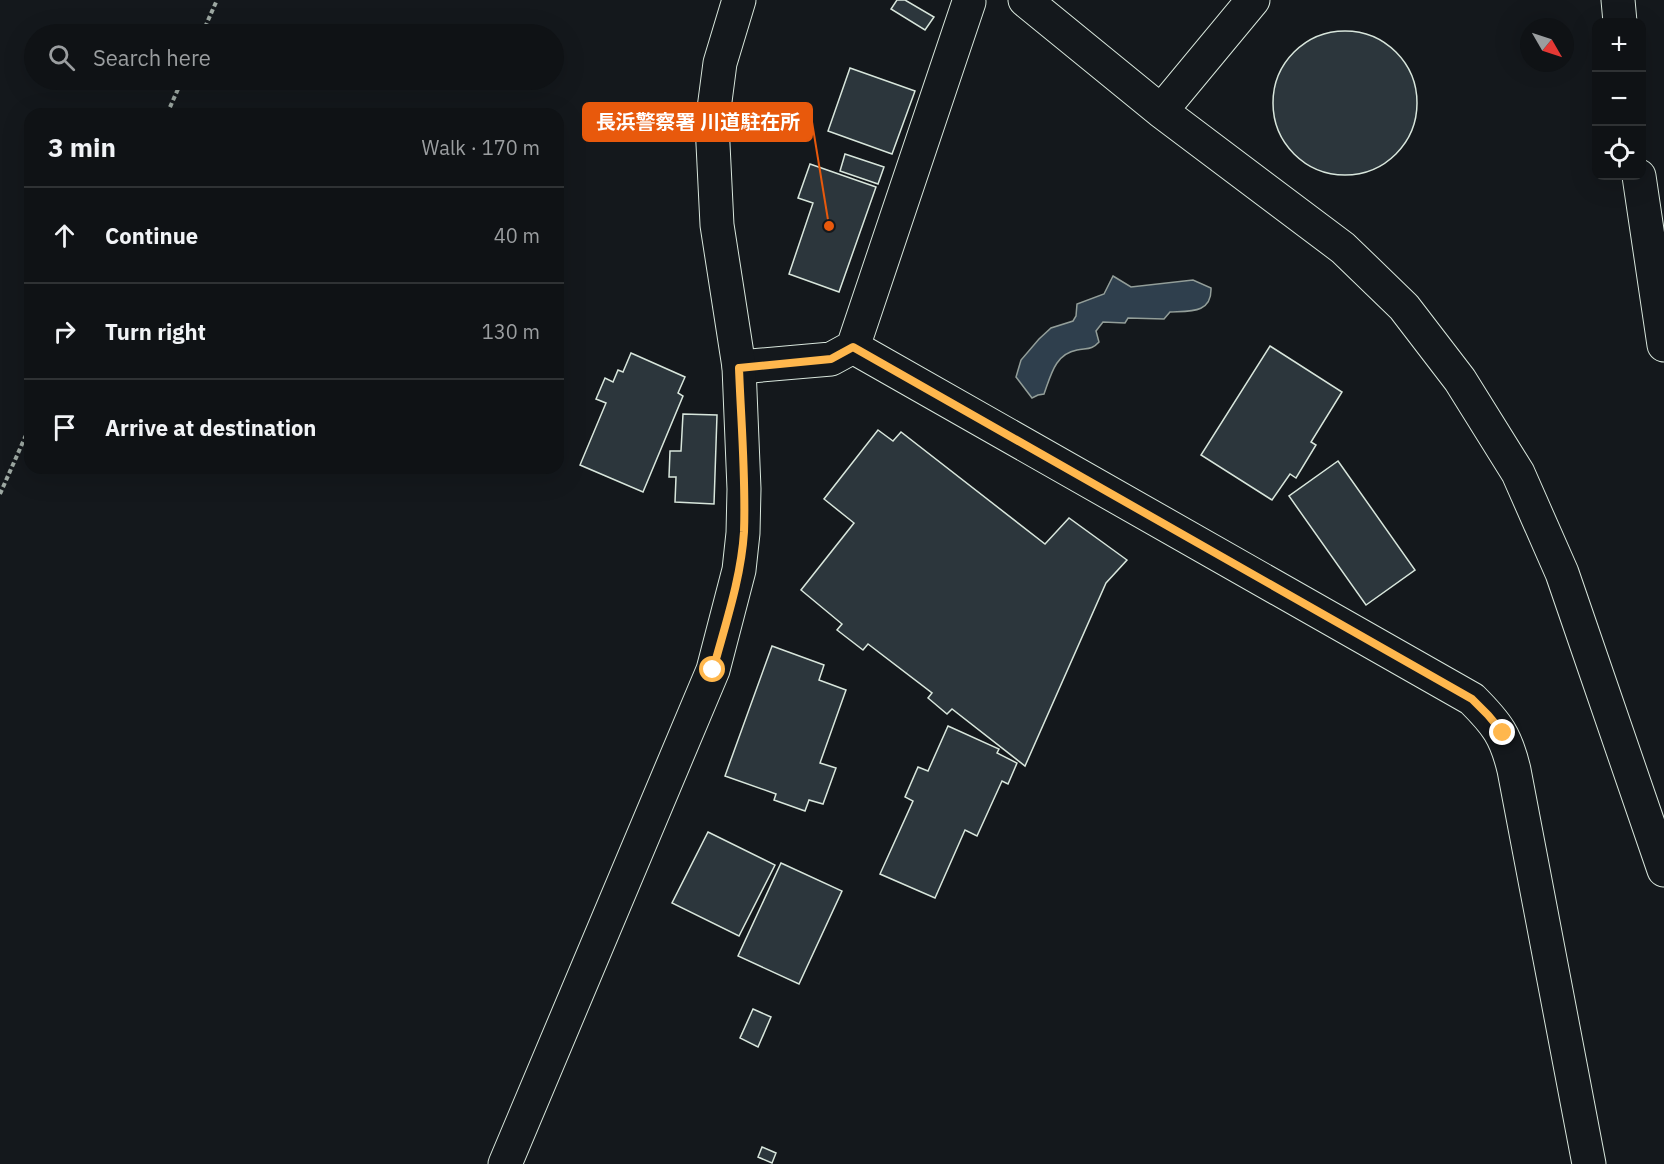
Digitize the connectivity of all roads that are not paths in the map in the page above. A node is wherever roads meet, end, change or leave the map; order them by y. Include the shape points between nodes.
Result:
1 (739, 0) edge
2 (1025, 0) edge
3 (1253, 0) edge
4 (1618, 0) edge
5 (969, 2) dead end
6 (1620, 18) edge
7 (1161, 111) junction
8 (1640, 180) edge
9 (1664, 345) edge
10 (853, 347) junction
11 (739, 368) junction
12 (1664, 870) edge
13 (505, 1164) edge
14 (1588, 1164) edge

1 - 11 street via 720,63 712,124 717,225
2 - 7 street
3 - 7 street
4 - 6 street
5 - 10 street
7 - 12 street via 1343,248 1404,307 1460,380 1518,473 1562,573
8 - 9 street
10 - 11 street via 831,359
10 - 14 street via 1472,699 1488,715 1503,733 1510,750
11 - 13 street via 744,534 713,670

